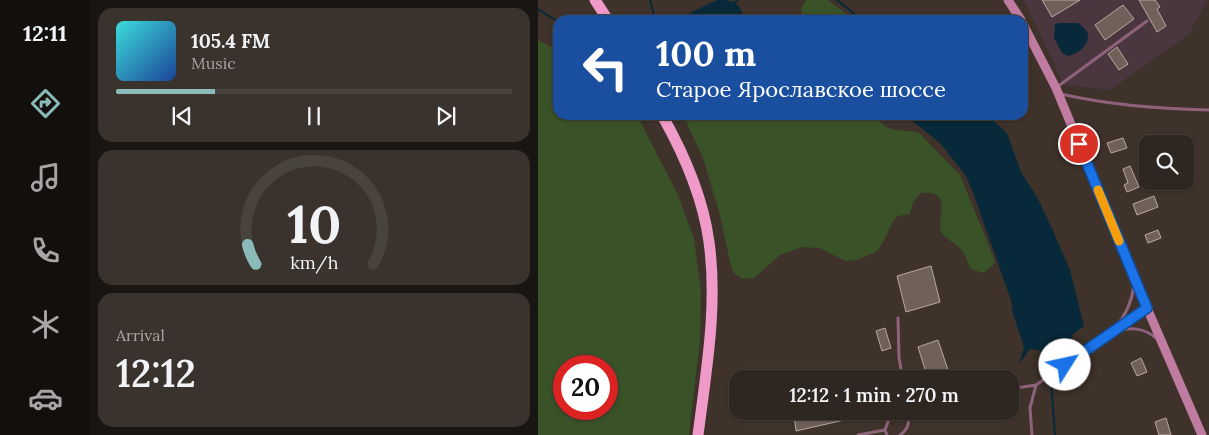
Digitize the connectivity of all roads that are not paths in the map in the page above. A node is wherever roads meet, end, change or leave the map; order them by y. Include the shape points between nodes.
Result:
1 (595, 0) edge
2 (600, 0) edge
3 (1008, 0) edge
4 (605, 15) edge
5 (606, 15) edge
6 (1018, 15) edge
7 (1147, 21) dead end
8 (1028, 34) edge
9 (1057, 90) junction
10 (1210, 110) edge
11 (665, 120) edge
12 (1135, 279) junction
13 (1147, 308) junction
14 (898, 318) dead end
15 (1109, 334) junction
16 (1162, 342) junction
17 (901, 370) edge
18 (1036, 385) junction
19 (1019, 388) edge
20 (889, 420) edge
21 (909, 420) edge
22 (885, 430) junction
23 (698, 435) edge
24 (858, 435) edge
25 (887, 435) edge
26 (900, 435) edge
27 (1032, 435) edge
28 (1202, 435) edge

1 - 4 highway
2 - 5 highway
3 - 6 main road
7 - 9 lane
8 - 9 main road
9 - 10 lane via 1087,100
9 - 12 main road
11 - 23 highway via 694,184 709,243 712,306
12 - 13 main road
12 - 15 lane via 1127,312
13 - 15 lane
13 - 16 main road
14 - 17 lane
15 - 16 lane via 1130,328 1143,330
15 - 18 lane
16 - 28 main road
18 - 19 lane
18 - 27 lane via 1030,408
20 - 22 lane
21 - 26 lane via 906,431
22 - 24 lane
22 - 25 lane

